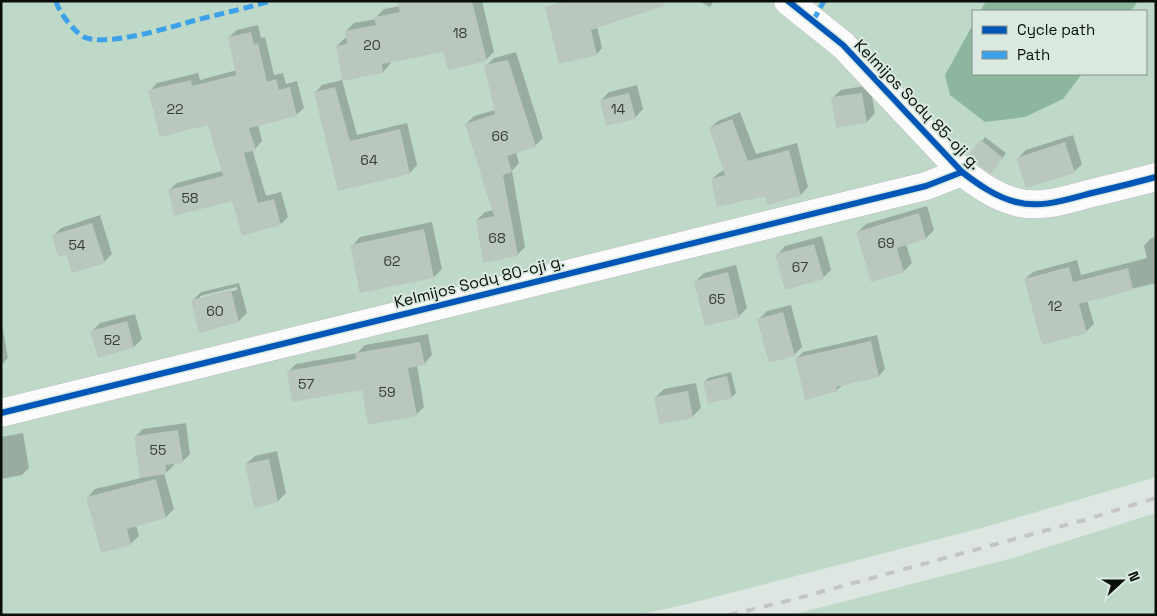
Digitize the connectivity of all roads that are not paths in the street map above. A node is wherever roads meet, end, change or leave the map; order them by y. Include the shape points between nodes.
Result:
1 (788, 1) edge
2 (962, 172) junction
3 (1156, 178) edge
4 (1, 413) edge

1 - 2 street, Kelmijos Sodų 85-oji g. via 843,45
2 - 3 street, Kelmijos Sodų 85-oji g. via 983,188 1004,198 1032,204 1052,203
2 - 4 street, Kelmijos Sodų 80-oji g. via 926,186

